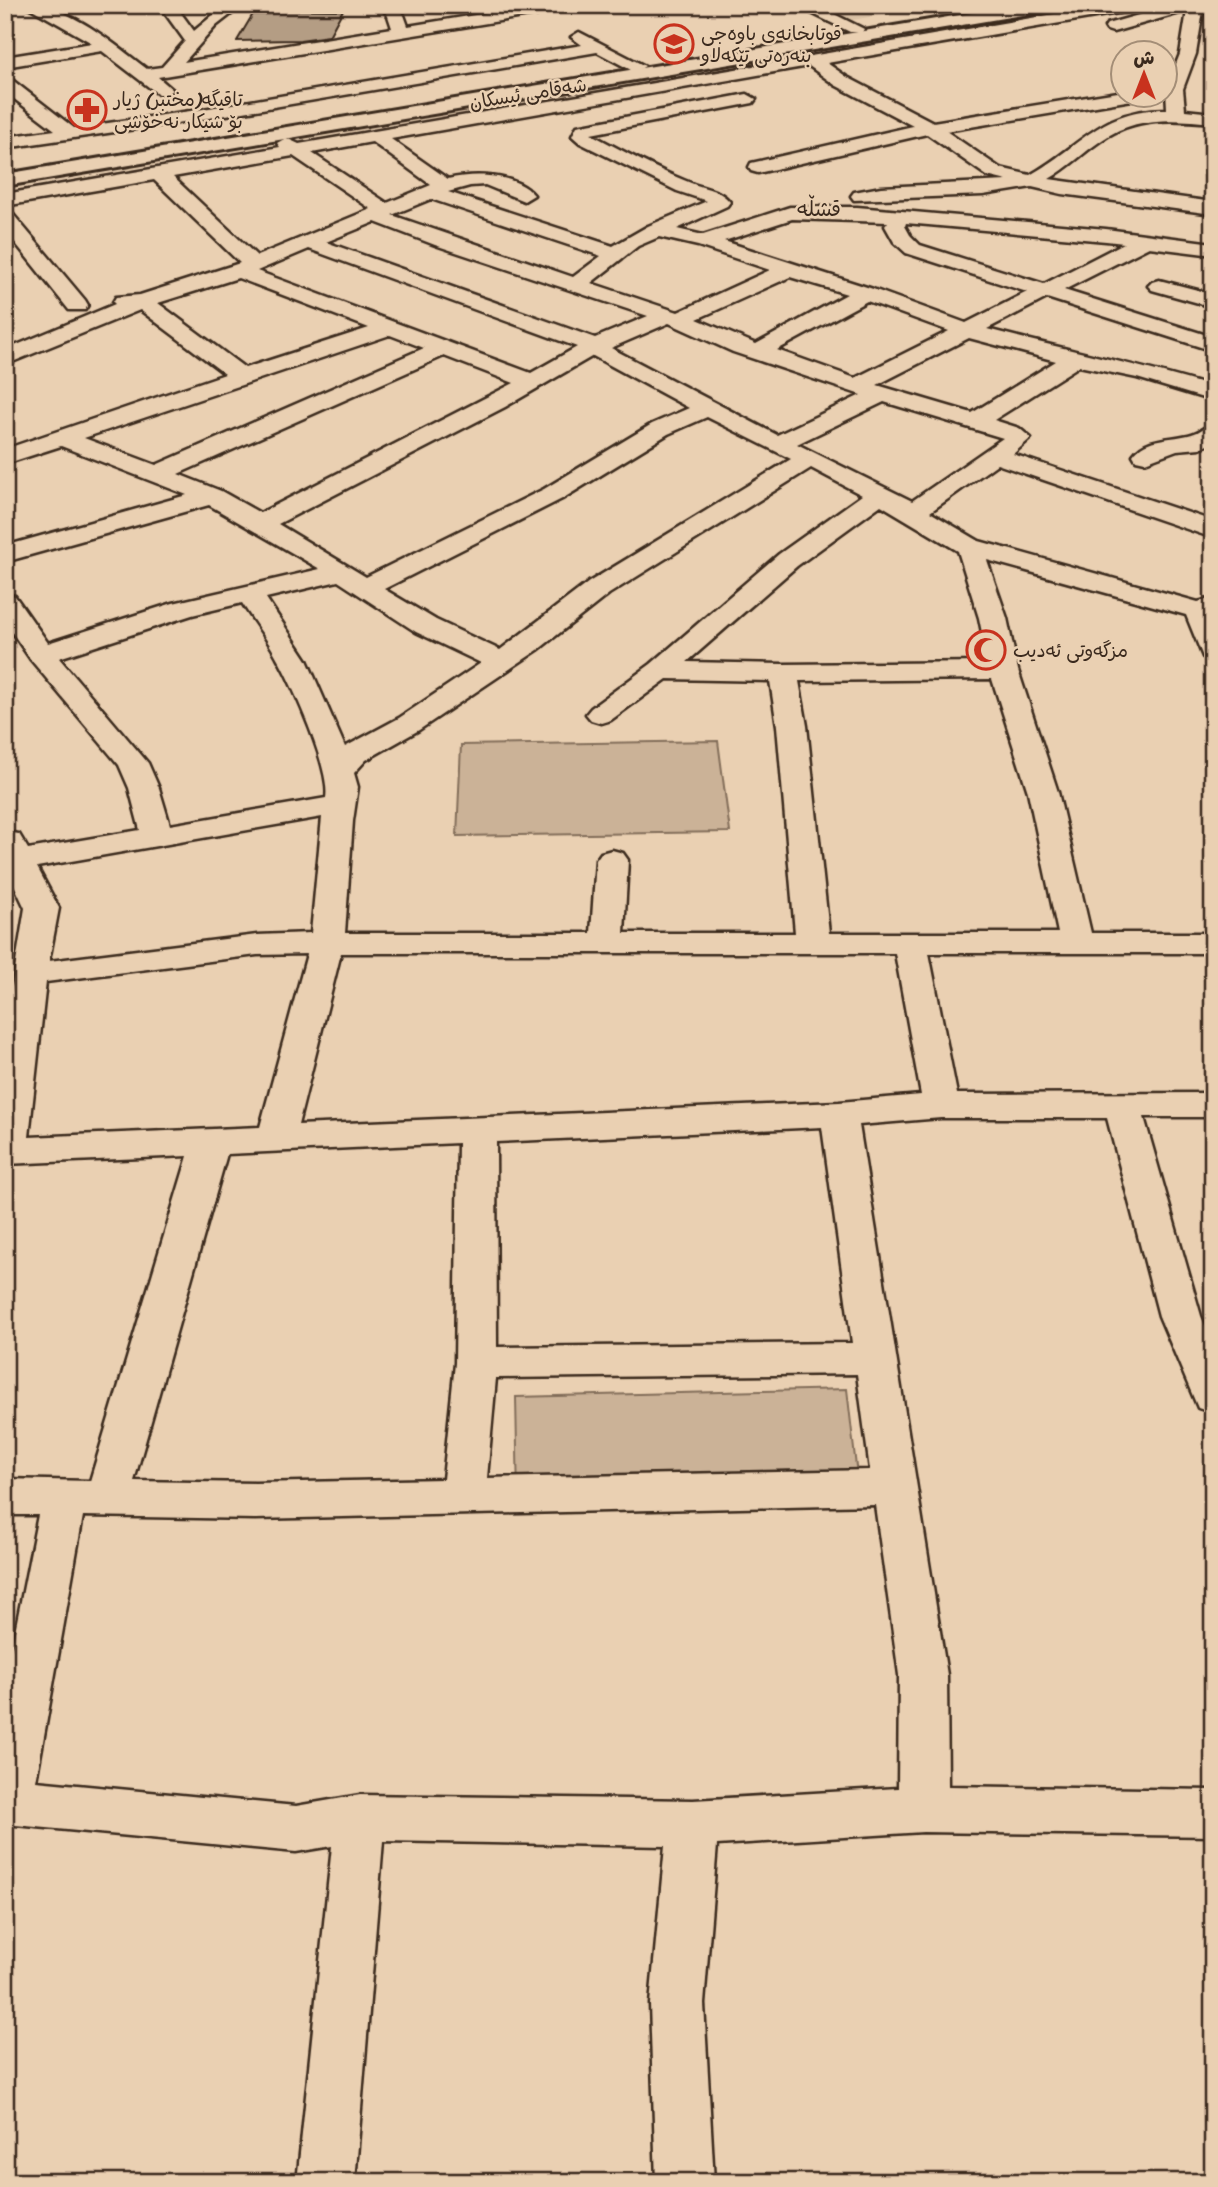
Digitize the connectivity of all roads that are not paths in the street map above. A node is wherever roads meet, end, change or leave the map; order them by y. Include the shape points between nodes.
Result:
1 (33, 5) edge
2 (167, 5) edge
3 (235, 5) edge
4 (387, 5) edge
5 (566, 5) edge
6 (803, 5) edge
7 (993, 5) edge
8 (1051, 5) edge
9 (1136, 5) edge
10 (1194, 5) edge
11 (524, 8) edge
12 (1194, 27) junction
13 (856, 29) junction
14 (1213, 29) edge
15 (1100, 31) dead end
16 (402, 33) junction
17 (193, 41) junction
18 (356, 41) junction
19 (104, 46) junction
20 (599, 47) junction
21 (376, 53) dead end
22 (713, 59) junction
23 (5, 62) edge
24 (814, 62) junction
25 (396, 65) dead end
26 (637, 66) junction
27 (168, 70) junction
28 (1180, 70) edge
29 (869, 76) dead end
30 (416, 77) junction
31 (149, 79) junction
32 (841, 81) junction
33 (814, 86) dead end
34 (10, 91) edge
35 (760, 97) dead end
36 (1110, 99) edge
37 (1175, 108) edge
38 (515, 113) junction
39 (1176, 113) junction
40 (197, 115) junction
41 (1213, 118) edge
42 (147, 122) junction
43 (534, 125) dead end
44 (930, 128) junction
45 (71, 134) junction
46 (559, 134) dead end
47 (273, 135) junction
48 (581, 136) junction
49 (376, 137) junction
50 (5, 144) edge
51 (297, 150) junction
52 (758, 167) dead end
53 (5, 168) edge
54 (159, 174) junction
55 (5, 180) edge
56 (1033, 181) junction
57 (437, 189) junction
58 (524, 195) dead end
59 (5, 200) edge
60 (1213, 208) edge
61 (380, 212) junction
62 (857, 213) junction
63 (5, 217) edge
64 (900, 217) junction
65 (655, 230) junction
66 (704, 242) junction
67 (1143, 242) junction
68 (310, 243) junction
69 (1213, 249) edge
70 (616, 254) junction
71 (247, 268) junction
72 (788, 270) junction
73 (420, 283) junction
74 (576, 285) junction
75 (1159, 286) dead end
76 (1044, 291) junction
77 (866, 293) junction
78 (142, 301) junction
79 (1213, 301) edge
80 (77, 305) junction
81 (349, 311) junction
82 (53, 314) dead end
83 (673, 318) junction
84 (390, 328) junction
85 (968, 331) junction
86 (1213, 344) edge
87 (593, 347) junction
88 (443, 348) junction
89 (759, 351) junction
90 (5, 358) edge
91 (1075, 359) junction
92 (242, 376) junction
93 (531, 381) junction
94 (859, 385) junction
95 (883, 393) junction
96 (1213, 394) edge
97 (708, 408) junction
98 (976, 421) junction
99 (61, 437) junction
100 (1208, 439) edge
101 (777, 444) junction
102 (1145, 455) dead end
103 (996, 456) junction
104 (5, 457) edge
105 (810, 458) junction
106 (155, 475) junction
107 (880, 494) junction
108 (212, 496) junction
109 (913, 512) junction
110 (260, 523) junction
111 (1213, 530) edge
112 (970, 547) junction
113 (5, 554) edge
114 (353, 580) junction
115 (249, 593) junction
116 (5, 602) edge
117 (1205, 608) edge
118 (1213, 651) edge
119 (41, 654) junction
120 (500, 661) junction
121 (661, 670) junction
122 (1004, 670) junction
123 (783, 673) junction
124 (601, 714) dead end
125 (338, 772) junction
126 (340, 805) junction
127 (158, 838) junction
128 (10, 854) edge
129 (612, 860) dead end
130 (910, 941) junction
131 (327, 943) junction
132 (607, 943) junction
133 (813, 943) junction
134 (1077, 943) junction
135 (1213, 943) edge
136 (30, 974) junction
137 (1213, 1105) edge
138 (941, 1106) junction
139 (1123, 1107) junction
140 (839, 1114) junction
141 (477, 1130) junction
142 (276, 1139) junction
143 (211, 1142) junction
144 (7, 1151) edge
145 (877, 1358) junction
146 (476, 1363) junction
147 (1213, 1397) edge
148 (895, 1487) junction
149 (463, 1496) junction
150 (5, 1497) edge
151 (85, 1498) junction
152 (6, 1801) edge
153 (923, 1809) junction
154 (1213, 1813) edge
155 (360, 1818) junction
156 (693, 1823) junction
157 (326, 2182) edge
158 (685, 2182) edge

1 - 19 street
2 - 17 street
3 - 17 street
4 - 16 street
5 - 11 street
6 - 13 street
7 - 13 main road, شەقامی ئیسکان
8 - 22 main road, شەقامی ئیسکان
9 - 24 street
10 - 12 street
10 - 15 street
11 - 16 street
11 - 20 street
12 - 14 street
12 - 28 street
13 - 22 main road, شەقامی ئیسکان
16 - 18 street
17 - 27 street
18 - 21 street
18 - 27 street
19 - 23 street
19 - 31 street
20 - 26 street
20 - 30 street
22 - 26 main road, شەقامی ئیسکان
22 - 47 main road, شەقامی ئیسکان
24 - 32 street
24 - 38 street
25 - 30 street
26 - 53 main road, شەقامی ئیسکان
27 - 31 street
29 - 32 street
30 - 40 street
31 - 40 street
31 - 42 street via 133,100
32 - 33 street
32 - 44 street
34 - 45 street
35 - 48 street via 583,130
36 - 44 street
37 - 39 street
38 - 43 street
38 - 49 street
39 - 41 street
39 - 56 street via 1114,125
40 - 42 street
42 - 45 street
44 - 52 street
44 - 56 street via 994,172
45 - 50 street
46 - 48 street
47 - 51 street
47 - 55 main road, شەقامی ئیسکان
48 - 65 street via 720,202
49 - 51 street
49 - 57 street
51 - 54 street
51 - 61 street
54 - 59 street
54 - 71 street
56 - 60 street
56 - 62 street via 881,192 852,204
57 - 58 street via 484,177
57 - 61 street
57 - 70 street
61 - 68 street
61 - 74 street via 442,241
62 - 64 street
62 - 66 street via 790,213
63 - 80 street
64 - 67 street
64 - 76 street via 895,226 913,249
65 - 66 street
65 - 70 street
66 - 72 street
67 - 69 street
67 - 76 street
68 - 71 street
68 - 73 street
70 - 74 street
71 - 78 street
71 - 81 street
72 - 77 street
72 - 83 street
73 - 81 street
73 - 87 street
74 - 83 street
75 - 79 street
76 - 85 street
76 - 86 street
77 - 85 street
77 - 89 street
78 - 80 street
78 - 90 street
78 - 92 street
80 - 82 street
81 - 84 street
83 - 87 street
83 - 89 street
84 - 88 street
84 - 92 street
85 - 91 street
85 - 94 street
87 - 93 street
87 - 97 street
88 - 93 street
88 - 106 street
89 - 94 street
91 - 96 street via 1142,372
91 - 98 street
92 - 99 street
93 - 110 street
94 - 95 street
95 - 98 street
95 - 101 street
97 - 101 street
97 - 114 street via 660,429 552,494
98 - 103 street via 1019,438
99 - 104 street
99 - 106 street
100 - 102 street via 1173,443
101 - 105 street
103 - 109 street
103 - 111 street
105 - 107 street
105 - 120 street via 599,588
106 - 108 street
107 - 109 street
107 - 121 street via 788,560
108 - 110 street
108 - 113 street
109 - 112 street
110 - 114 street
112 - 117 street
112 - 122 street
114 - 115 street
114 - 120 street via 425,626
115 - 119 street
115 - 125 street via 293,660
116 - 119 street
117 - 118 street
119 - 127 street via 132,763
120 - 125 street via 410,724 355,754
121 - 123 street
121 - 124 street
122 - 123 street
122 - 134 street via 1043,792
123 - 133 street
125 - 126 street via 343,787
126 - 127 street
126 - 131 street
127 - 128 street
128 - 136 street via 42,908
129 - 132 street
130 - 133 street
130 - 134 street
130 - 138 street
131 - 132 street
131 - 136 street via 257,945
131 - 142 street
132 - 133 street
134 - 135 street
136 - 144 street
137 - 139 street
138 - 139 street
138 - 140 street
139 - 147 street via 1180,1316
140 - 141 street
140 - 145 street
141 - 142 street
141 - 146 street
142 - 143 street
143 - 144 street
143 - 151 street
145 - 146 street
145 - 148 street
146 - 149 street
148 - 149 street
148 - 153 street via 923,1675
149 - 151 street via 255,1501
150 - 151 street
151 - 152 street
152 - 155 street via 296,1829
153 - 154 street
153 - 156 street
155 - 156 street
155 - 157 street
156 - 158 street via 677,2004

